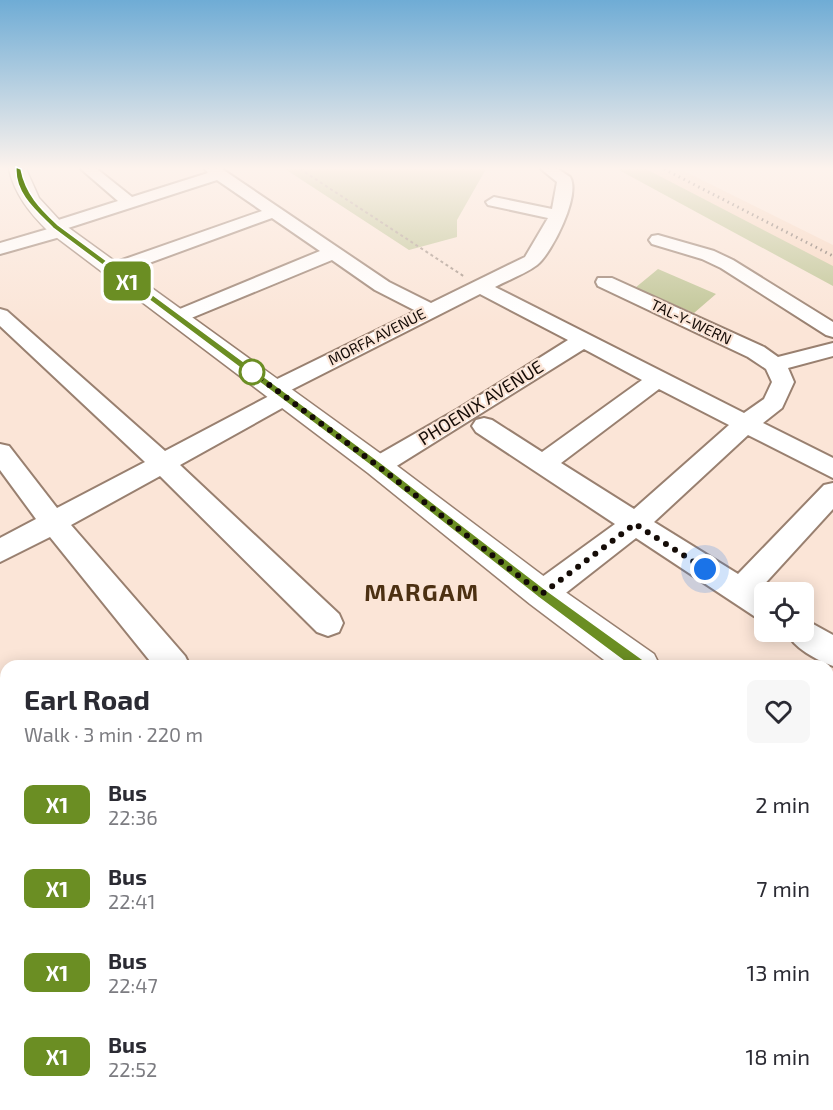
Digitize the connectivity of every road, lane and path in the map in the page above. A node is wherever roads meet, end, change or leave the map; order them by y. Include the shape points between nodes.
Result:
1 (50, 221) edge
2 (81, 221) edge
3 (249, 221) edge
4 (286, 221) edge
5 (379, 221) edge
6 (555, 221) edge
7 (58, 229) junction
8 (658, 240) dead end
9 (0, 249) edge
10 (332, 253) junction
11 (112, 270) junction
12 (604, 281) dead end
13 (478, 286) junction
14 (430, 310) junction
15 (0, 315) edge
16 (177, 317) junction
17 (833, 332) edge
18 (583, 340) junction
19 (833, 349) edge
20 (775, 365) junction
21 (658, 379) junction
22 (280, 393) junction
23 (745, 424) junction
24 (484, 426) dead end
25 (0, 452) edge
26 (544, 463) junction
27 (163, 464) junction
28 (378, 466) junction
29 (833, 469) edge
30 (833, 492) edge
31 (54, 523) junction
32 (635, 524) junction
33 (0, 551) edge
34 (740, 591) junction
35 (542, 594) junction
36 (754, 600) edge
37 (328, 623) dead end
38 (814, 640) edge
39 (833, 652) edge
40 (169, 660) edge
41 (633, 660) edge

1 - 7 main road
2 - 7 street
3 - 11 street
4 - 10 street
5 - 13 path
6 - 13 street, MORFA AVENUE via 531,261
7 - 9 street
7 - 11 main road
8 - 17 street via 679,241 727,264
10 - 14 street via 382,286
10 - 16 street
11 - 16 main road
12 - 20 street, TAL-Y-WERN via 756,352
13 - 14 street, MORFA AVENUE
13 - 18 street
14 - 22 street, MORFA AVENUE
15 - 27 street
16 - 22 main road
18 - 21 street
18 - 28 street, PHOENIX AVENUE
19 - 20 street
20 - 23 street via 783,382 774,403
21 - 23 street
21 - 26 street
22 - 27 street, MORFA AVENUE
22 - 28 main road
23 - 29 street
23 - 32 street
24 - 26 street
25 - 31 street
26 - 32 street
27 - 31 street, MORFA AVENUE
27 - 37 street
28 - 35 main road
30 - 34 street
31 - 33 street, MORFA AVENUE
31 - 40 street
32 - 34 street
32 - 35 street
34 - 36 street
35 - 41 main road
38 - 39 street

